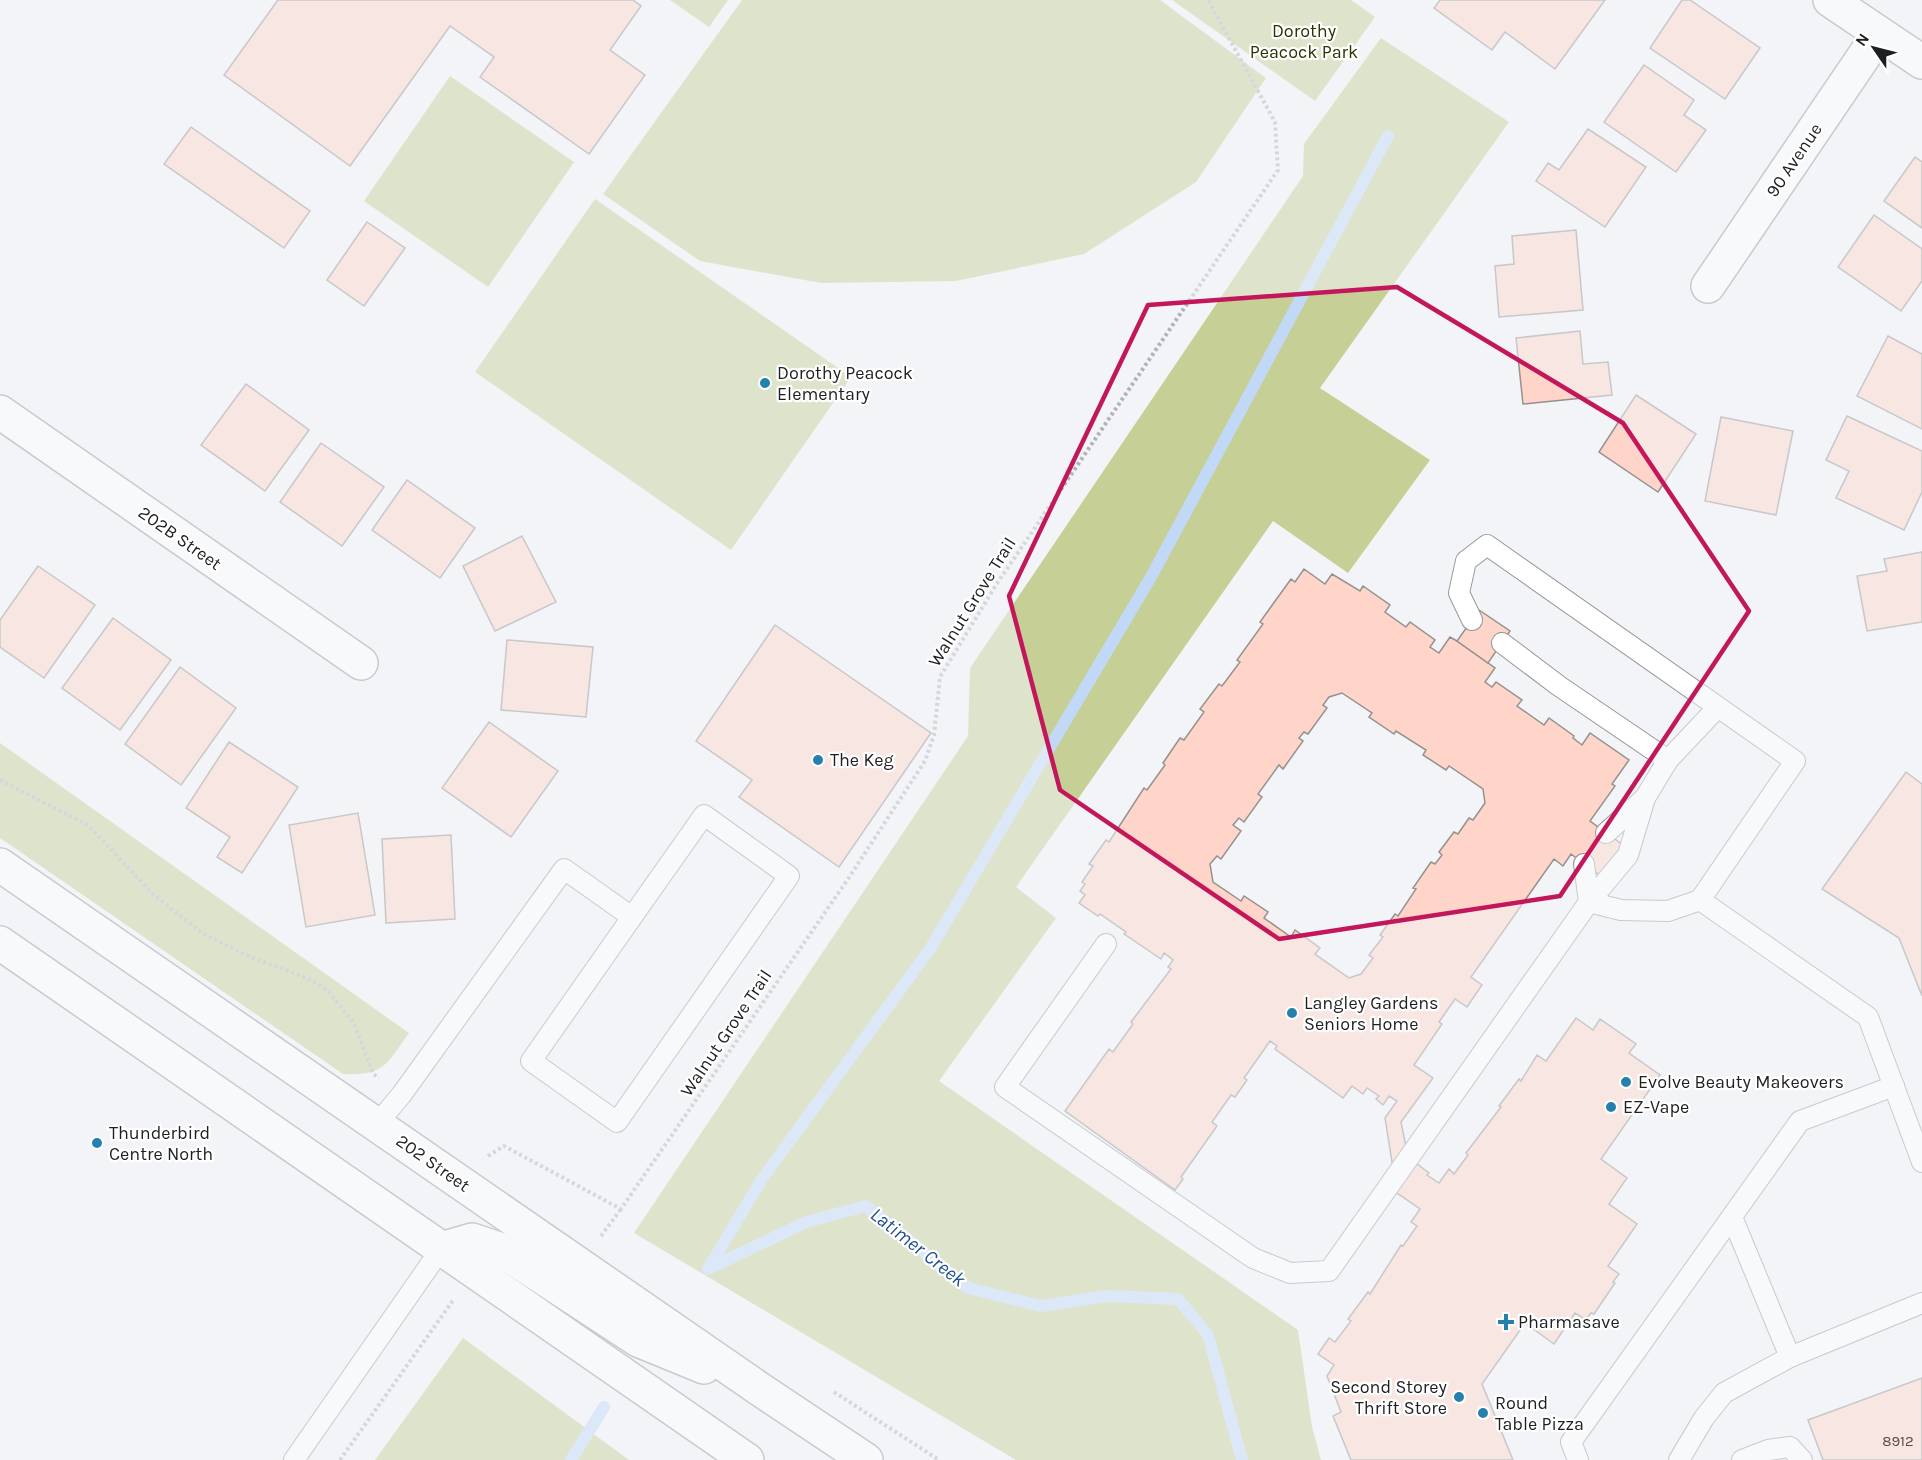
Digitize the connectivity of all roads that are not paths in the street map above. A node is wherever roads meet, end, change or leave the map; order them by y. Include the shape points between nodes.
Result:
1 (1830, 0) edge
2 (1880, 34) junction
3 (1922, 62) edge
4 (1708, 286) dead end
5 (0, 412) edge
6 (1472, 620) dead end
7 (1502, 643) dead end
8 (360, 663) dead end
9 (1718, 707) junction
10 (1668, 760) junction
11 (1644, 798) junction
12 (1606, 833) dead end
13 (1584, 864) dead end
14 (0, 865) edge
15 (1700, 900) junction
16 (1589, 902) junction
17 (632, 917) junction
18 (0, 944) edge
19 (1106, 944) dead end
20 (1894, 1086) junction
21 (377, 1124) junction
22 (1922, 1161) edge
23 (1732, 1217) junction
24 (441, 1249) junction
25 (1922, 1303) edge
26 (1790, 1357) junction
27 (761, 1390) junction
28 (294, 1460) edge
29 (747, 1460) edge
30 (866, 1460) edge
31 (1578, 1460) edge
32 (1679, 1460) edge
33 (1742, 1460) edge
34 (1802, 1460) edge

1 - 2 main road
2 - 3 main road
2 - 4 main road, 90 Avenue
5 - 8 main road, 202B Street
6 - 9 lane via 1459,593 1466,561 1487,545
7 - 10 lane
9 - 10 lane
9 - 15 lane via 1795,761
10 - 11 lane
11 - 12 lane
11 - 16 lane via 1628,855
13 - 16 lane
14 - 21 main road, 202 Street
15 - 16 lane via 1668,911 1621,910
15 - 20 lane via 1868,1017
16 - 19 lane via 1329,1271 1290,1273 1253,1258 1005,1087
17 - 17 lane via 531,1061 617,1122 789,876 704,815
17 - 21 lane via 564,869
18 - 24 main road
20 - 22 lane
20 - 23 lane via 1800,1121
21 - 27 main road, 202 Street
23 - 26 lane
23 - 31 lane via 1571,1442
24 - 27 main road via 472,1240 499,1250 638,1340
24 - 28 lane
24 - 29 main road
25 - 26 lane
26 - 32 lane via 1724,1393
27 - 30 main road, 202 Street
33 - 34 lane via 1790,1447

